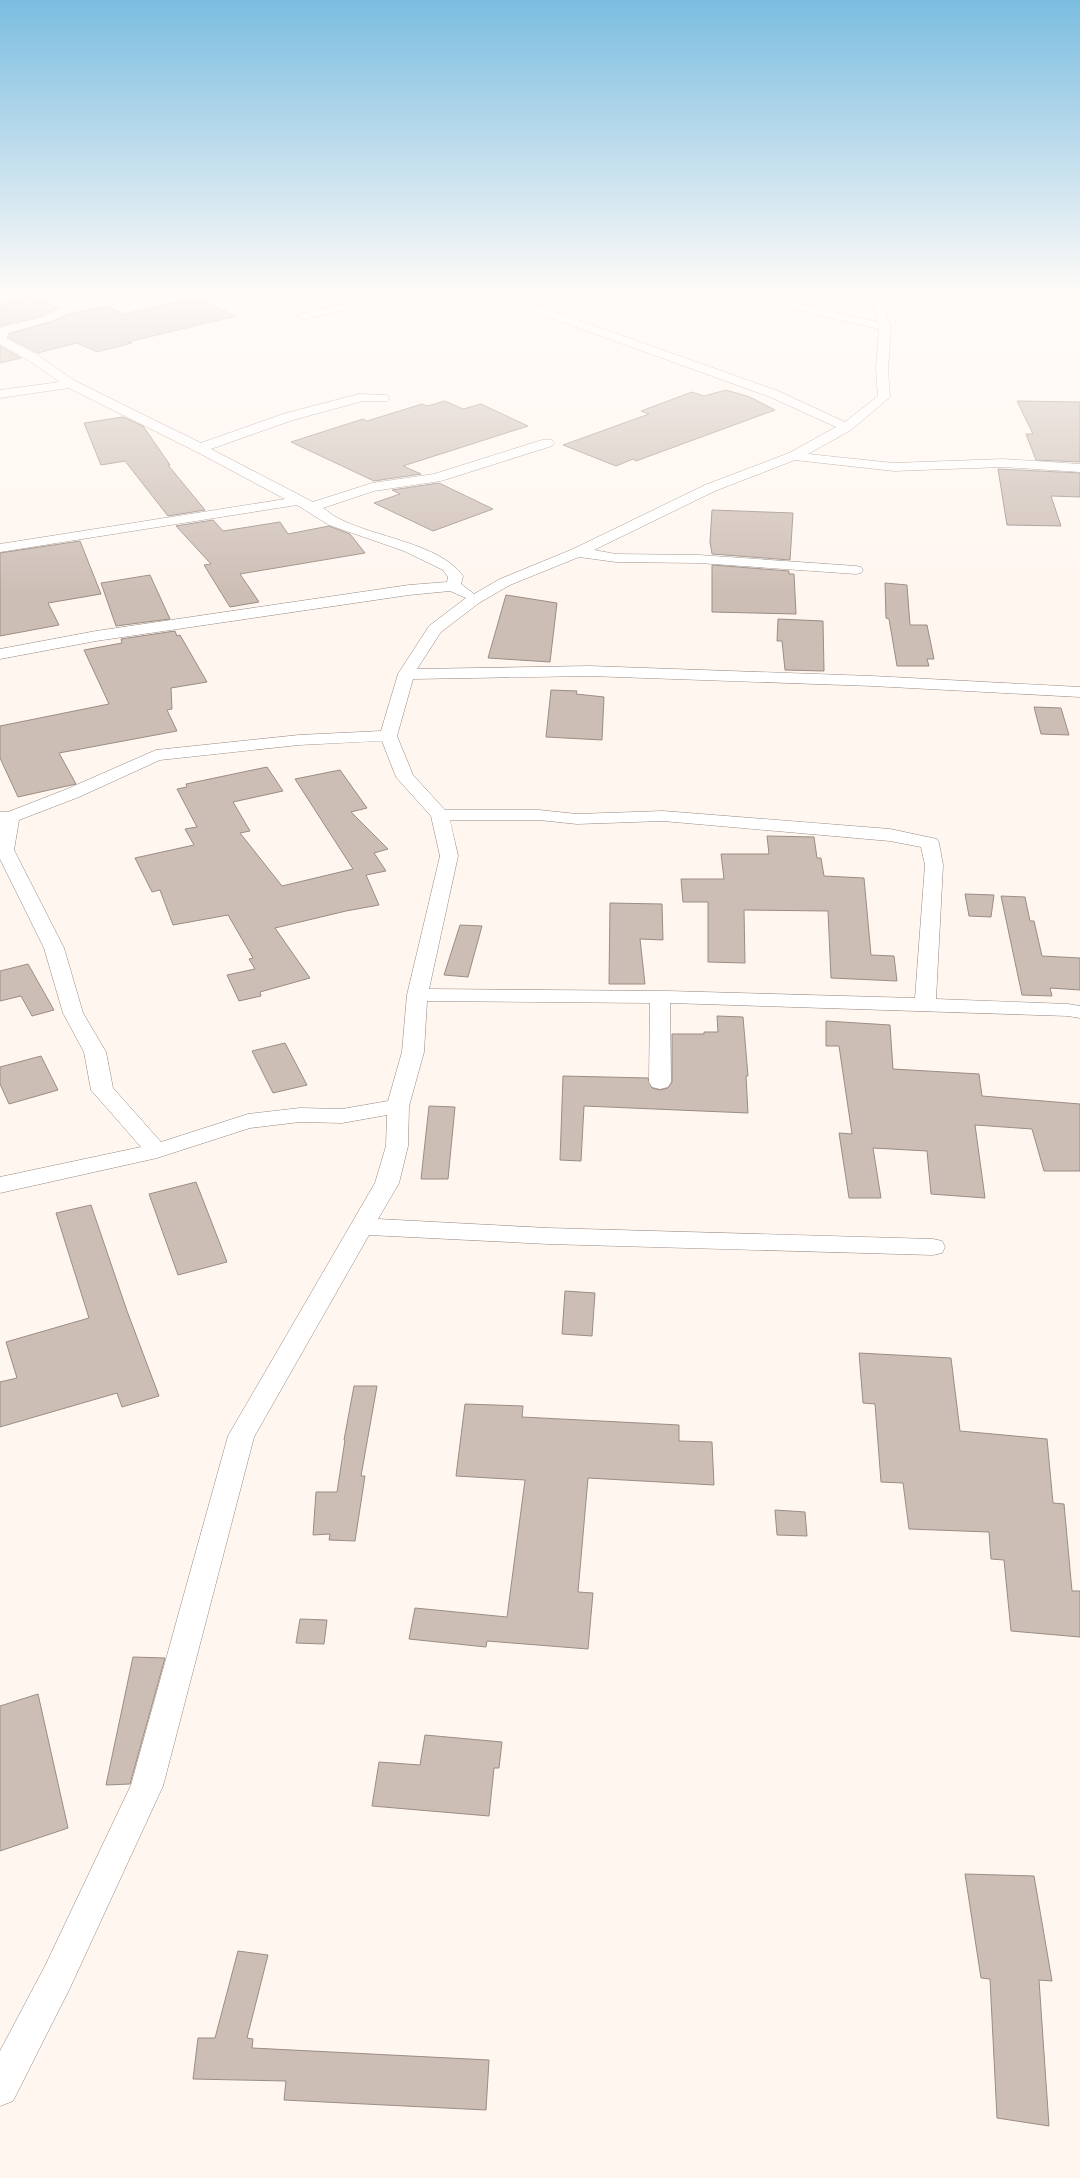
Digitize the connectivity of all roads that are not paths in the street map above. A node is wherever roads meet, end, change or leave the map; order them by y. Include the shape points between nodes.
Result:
1 (17, 392) edge
2 (86, 392) edge
3 (767, 392) edge
4 (884, 392) edge
5 (0, 394) edge
6 (383, 398) dead end
7 (846, 427) junction
8 (547, 443) dead end
9 (200, 448) junction
10 (794, 456) junction
11 (1080, 468) edge
12 (305, 504) junction
13 (0, 548) edge
14 (578, 552) junction
15 (856, 570) dead end
16 (453, 586) junction
17 (474, 600) junction
18 (0, 654) edge
19 (406, 674) junction
20 (1080, 692) edge
21 (388, 736) junction
22 (440, 815) junction
23 (5, 817) edge
24 (416, 995) junction
25 (660, 998) junction
26 (924, 1006) junction
27 (1080, 1012) edge
28 (660, 1082) dead end
29 (398, 1106) junction
30 (157, 1151) junction
31 (0, 1185) edge
32 (363, 1226) junction
33 (933, 1247) dead end
34 (0, 2088) edge

1 - 5 street
2 - 9 street
3 - 7 street
4 - 7 street via 884,397
6 - 9 street via 374,396 356,399 288,418
7 - 10 street
8 - 12 street via 436,478 372,487
9 - 12 street
10 - 11 street via 894,467 1003,463
10 - 14 street via 710,488
12 - 13 street
12 - 16 street via 334,522 409,548 448,566 456,576
14 - 15 street via 616,558 698,559
14 - 17 street via 524,574
16 - 17 street
16 - 18 street via 409,590 127,632
17 - 19 street via 435,629
19 - 20 street via 596,671
19 - 21 street
21 - 22 street via 405,777
21 - 23 street via 299,740 156,755 73,793
22 - 24 street via 449,856
22 - 26 street via 576,819 663,816 890,835 930,843 934,865
23 - 30 street via 5,850 54,948 73,1013 95,1052 102,1090
24 - 25 street via 520,994
24 - 29 street via 413,1052
25 - 26 street
25 - 28 street
26 - 27 street
29 - 30 street via 342,1116 300,1115 248,1121
29 - 32 street via 397,1146 387,1183
30 - 31 street
32 - 33 street via 548,1236
32 - 34 street via 240,1436 147,1786 57,1978

